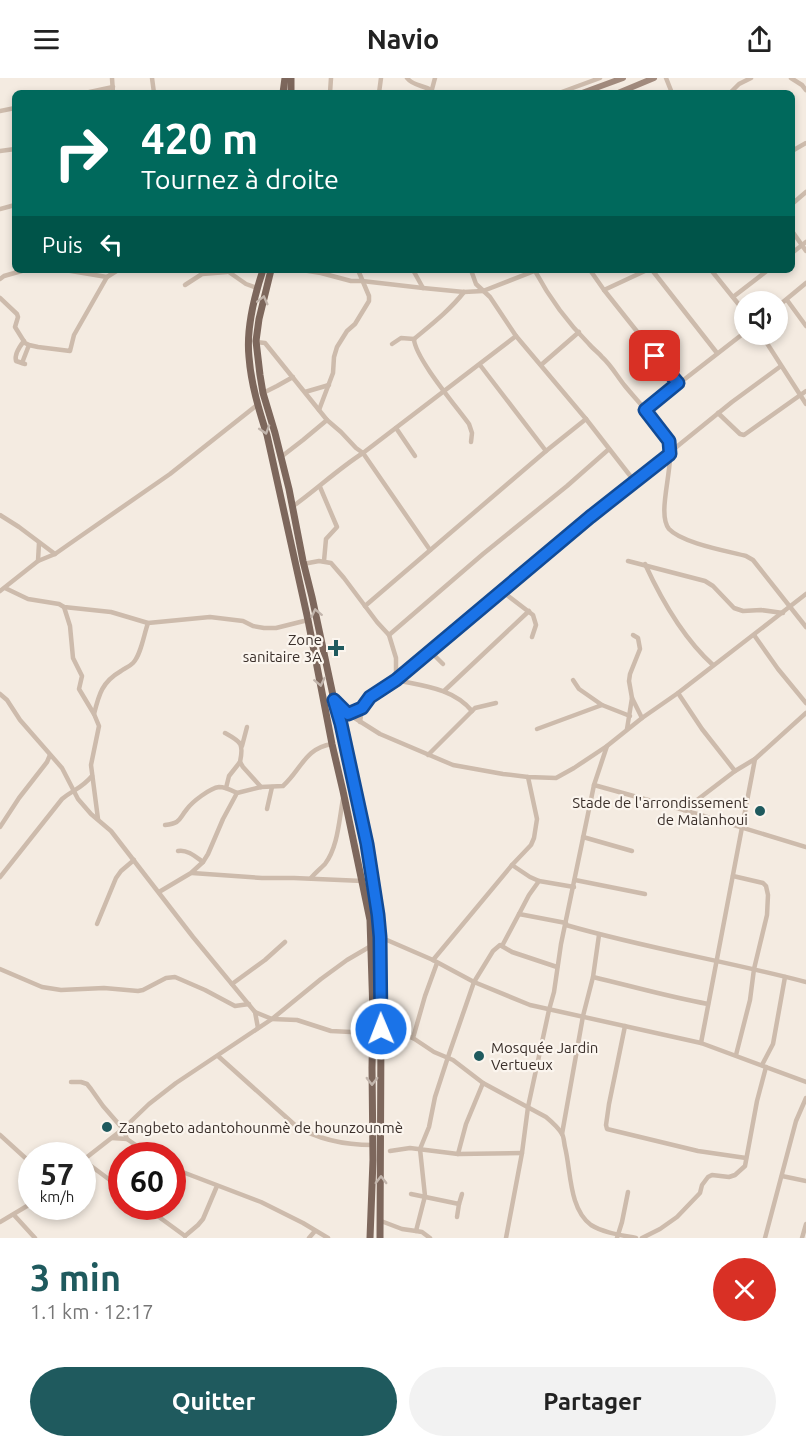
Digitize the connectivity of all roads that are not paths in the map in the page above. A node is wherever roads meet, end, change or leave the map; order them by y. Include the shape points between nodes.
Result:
1 (112, 78) edge
2 (407, 78) edge
3 (600, 78) edge
4 (623, 78) edge
5 (654, 78) edge
6 (751, 78) edge
7 (790, 78) edge
8 (112, 87) junction
9 (98, 90) edge
10 (112, 90) edge
11 (429, 90) edge
12 (568, 90) edge
13 (590, 90) edge
14 (625, 90) edge
15 (733, 90) edge
16 (806, 90) edge
17 (795, 234) edge
18 (805, 246) edge
19 (14, 273) edge
20 (83, 273) edge
21 (113, 273) edge
22 (201, 273) edge
23 (230, 273) edge
24 (262, 273) edge
25 (270, 273) edge
26 (321, 273) edge
27 (360, 273) edge
28 (415, 273) edge
29 (472, 273) edge
30 (528, 273) edge
31 (538, 273) edge
32 (592, 273) edge
33 (641, 273) edge
34 (654, 273) edge
35 (713, 273) edge
36 (764, 273) edge
37 (107, 277) junction
38 (0, 279) edge
39 (362, 281) junction
40 (806, 283) edge
41 (185, 285) dead end
42 (257, 288) junction
43 (423, 288) junction
44 (604, 290) junction
45 (464, 291) junction
46 (483, 291) junction
47 (733, 297) joint
48 (0, 298) edge
49 (788, 299) edge
50 (788, 301) edge
51 (806, 326) edge
52 (579, 332) junction
53 (516, 336) junction
54 (414, 339) junction
55 (734, 340) edge
56 (256, 342) junction
57 (26, 343) junction
58 (392, 344) dead end
59 (768, 345) edge
60 (717, 353) junction
61 (23, 363) dead end
62 (480, 365) junction
63 (541, 365) junction
64 (781, 366) junction
65 (293, 377) junction
66 (678, 383) junction
67 (329, 385) junction
68 (444, 391) junction
69 (806, 391) edge
70 (305, 392) junction
71 (263, 393) junction
72 (800, 395) junction
73 (806, 404) edge
74 (257, 405) junction
75 (319, 410) junction
76 (645, 410) junction
77 (718, 413) junction
78 (586, 419) junction
79 (327, 420) junction
80 (396, 428) junction
81 (471, 442) dead end
82 (609, 449) junction
83 (546, 451) junction
84 (363, 453) junction
85 (670, 454) junction
86 (415, 456) dead end
87 (281, 457) junction
88 (635, 482) junction
89 (320, 487) junction
90 (292, 507) junction
91 (0, 515) edge
92 (39, 543) junction
93 (430, 550) junction
94 (55, 554) junction
95 (38, 561) junction
96 (324, 561) junction
97 (628, 561) dead end
98 (303, 564) junction
99 (645, 564) junction
100 (2, 590) edge
101 (503, 592) junction
102 (806, 594) edge
103 (365, 606) junction
104 (64, 607) junction
105 (790, 607) junction
106 (529, 611) junction
107 (783, 613) junction
108 (308, 620) junction
109 (148, 623) junction
110 (806, 627) edge
111 (389, 635) junction
112 (633, 635) dead end
113 (754, 635) junction
114 (532, 637) dead end
115 (431, 652) junction
116 (443, 664) dead end
117 (713, 665) junction
118 (396, 680) junction
119 (573, 680) dead end
120 (444, 691) junction
121 (678, 693) junction
122 (0, 694) edge
123 (632, 698) junction
124 (334, 700) junction
125 (496, 703) dead end
126 (806, 703) edge
127 (602, 705) junction
128 (362, 708) junction
129 (472, 711) junction
130 (94, 714) junction
131 (348, 714) junction
132 (806, 714) edge
133 (630, 716) junction
134 (642, 717) junction
135 (360, 722) junction
136 (247, 727) dead end
137 (537, 729) dead end
138 (627, 729) junction
139 (225, 733) dead end
140 (332, 744) junction
141 (242, 746) junction
142 (607, 746) junction
143 (50, 755) junction
144 (428, 755) junction
145 (754, 759) junction
146 (240, 762) junction
147 (735, 771) junction
148 (92, 776) junction
149 (528, 777) junction
150 (594, 785) junction
151 (261, 787) junction
152 (273, 787) junction
153 (226, 788) junction
154 (73, 790) junction
155 (343, 791) junction
156 (237, 793) junction
157 (267, 809) dead end
158 (684, 810) junction
159 (98, 820) junction
160 (165, 825) dead end
161 (0, 827) edge
162 (741, 828) junction
163 (583, 837) junction
164 (806, 847) edge
165 (178, 851) dead end
166 (632, 851) dead end
167 (134, 860) junction
168 (203, 862) junction
169 (512, 865) junction
170 (191, 873) junction
171 (732, 876) junction
172 (0, 877) edge
173 (310, 878) junction
174 (575, 880) junction
175 (363, 881) junction
176 (539, 881) junction
177 (574, 887) junction
178 (159, 892) junction
179 (645, 894) dead end
180 (519, 914) junction
181 (97, 924) dead end
182 (566, 924) junction
183 (599, 935) junction
184 (380, 937) junction
185 (285, 942) dead end
186 (371, 946) junction
187 (502, 946) junction
188 (435, 961) junction
189 (717, 962) junction
190 (557, 967) junction
191 (0, 969) edge
192 (754, 969) junction
193 (593, 977) junction
194 (785, 977) junction
195 (474, 982) junction
196 (806, 982) edge
197 (232, 984) junction
198 (249, 1004) junction
199 (708, 1004) junction
200 (549, 1010) junction
201 (255, 1012) junction
202 (583, 1016) junction
203 (272, 1019) junction
204 (625, 1026) junction
205 (258, 1028) junction
206 (381, 1029) junction
207 (413, 1038) junction
208 (373, 1039) junction
209 (701, 1043) junction
210 (736, 1055) junction
211 (218, 1056) junction
212 (447, 1057) junction
213 (764, 1066) junction
214 (71, 1082) dead end
215 (806, 1082) edge
216 (483, 1083) junction
217 (806, 1098) edge
218 (528, 1107) junction
219 (123, 1129) junction
220 (562, 1134) junction
221 (0, 1135) edge
222 (112, 1138) junction
223 (127, 1139) junction
224 (131, 1142) edge
225 (373, 1145) junction
226 (420, 1149) junction
227 (18, 1151) edge
228 (96, 1151) edge
229 (390, 1151) dead end
230 (522, 1153) junction
231 (458, 1154) junction
232 (746, 1158) junction
233 (186, 1173) edge
234 (782, 1176) junction
235 (806, 1181) edge
236 (218, 1186) junction
237 (628, 1192) dead end
238 (411, 1194) dead end
239 (462, 1194) dead end
240 (425, 1196) junction
241 (459, 1204) junction
242 (18, 1212) edge
243 (14, 1215) junction
244 (457, 1217) dead end
245 (163, 1220) edge
246 (381, 1221) junction
247 (0, 1222) edge
248 (806, 1224) edge
249 (315, 1231) junction
250 (416, 1231) junction
251 (618, 1236) edge
252 (186, 1237) edge
253 (35, 1238) edge
254 (309, 1238) edge
255 (328, 1238) edge
256 (370, 1238) edge
257 (380, 1238) edge
258 (430, 1238) edge
259 (506, 1238) edge
260 (636, 1238) edge
261 (642, 1238) edge
262 (765, 1238) edge
263 (802, 1238) edge

1 - 8 street
2 - 11 street
3 - 12 street
4 - 13 main road
5 - 14 main road
6 - 15 street
7 - 16 street
8 - 9 street
8 - 10 street
17 - 18 street
19 - 38 street
20 - 37 street
21 - 37 street
22 - 41 street
23 - 42 street
24 - 42 main road
56 -> 25 main road
26 - 39 street
27 - 39 street
28 - 43 street
29 - 46 street
30 - 46 street
31 - 52 street via 548,294
32 - 44 street
33 - 44 street
34 - 60 street
35 - 47 street
36 - 47 street
37 - 57 street via 74,335 70,351
39 - 43 street
39 - 67 street via 369,302 337,347
40 - 49 street
42 - 74 main road via 248,343
43 - 45 street
44 - 66 street
45 - 46 street
45 - 54 street
46 - 53 street
48 - 57 street via 17,314 15,327
50 - 51 street
52 - 63 street
52 - 76 street
53 - 62 street
53 - 63 street
54 - 58 street via 401,338
54 - 68 street
55 - 60 street
56 - 65 street via 266,343
56 - 71 main road
57 - 61 street
59 - 64 street
60 - 66 street
62 - 68 street
62 - 83 street
63 - 78 street
64 - 72 street
64 - 77 street
65 - 70 street
65 - 71 street
66 - 76 street
67 - 70 street
67 - 75 street
68 - 80 street
68 - 81 street via 469,424
69 - 72 street
70 - 75 street
71 - 87 main road
72 - 73 street
72 - 77 street via 744,435
74 - 94 street via 170,474
74 -> 108 main road
75 - 79 street
76 - 85 street via 669,441
77 - 85 street
78 - 82 street
78 - 83 street
79 - 84 street
79 - 87 street
80 - 84 street
80 - 86 street
82 - 88 street
82 - 111 street
83 - 93 street
84 - 89 street
84 - 93 street
85 - 88 street
85 - 105 street via 665,520 670,529 687,539 750,557
87 - 90 main road
88 - 101 street
89 - 90 street
89 - 96 street via 337,527 326,539
90 - 98 main road
91 - 92 street
92 - 94 street
92 - 95 street
93 - 103 street
94 - 95 street
95 - 100 street
96 - 98 street
96 - 103 street via 336,568
97 - 99 street
124 -> 98 main road
99 - 107 street via 705,581 738,610
99 - 117 street via 684,633
100 - 104 street
101 - 106 street
101 - 115 street
102 - 105 street
103 - 111 street
104 - 109 street via 111,612
104 - 130 street via 73,658 82,676 79,689
105 - 107 street
105 - 110 street
106 - 114 street via 536,625
106 - 120 street
107 - 113 street
108 - 109 street via 276,628 210,617
108 -> 140 main road
109 - 130 street via 137,657 106,682
111 - 118 street via 396,658
112 - 123 street via 638,638 640,649 630,674
113 - 117 street
113 - 126 street
115 - 116 street
115 - 118 street
117 - 121 street
118 - 120 street
118 - 128 street via 370,697
119 - 127 street
120 - 129 street
121 - 134 street
121 - 147 street
122 - 143 street
123 - 133 street
123 - 134 street
124 - 131 street
124 - 184 main road via 367,844
125 - 129 street
127 - 133 street
127 - 137 street
128 - 131 street
128 - 135 street
129 - 144 street
130 - 148 street via 99,726
131 - 135 street
132 - 145 street
133 - 138 street
134 - 138 street
135 - 144 street
136 - 141 street
138 - 142 street
139 - 141 street
140 - 152 street via 308,755 290,780
140 - 155 main road
141 - 146 street
142 - 149 street via 556,778
142 - 150 street
143 - 154 street
143 - 161 street
144 - 149 street via 462,767
145 - 147 street
145 - 162 street
146 - 151 street
146 - 153 street
147 - 158 street
148 - 154 street
148 - 159 street
149 - 169 street via 536,827 531,845
150 - 158 street
150 - 163 street
151 - 152 street
151 - 156 street
152 - 157 street
153 - 156 street
153 - 160 street via 213,789 188,807 179,822
154 - 159 street
154 - 172 street via 54,807
155 - 173 street via 336,840 326,863
155 - 175 main road
156 - 168 street
158 - 162 street
159 - 167 street
162 - 164 street
162 - 171 street
163 - 166 street
163 - 174 street
165 - 168 street
167 - 178 street
167 - 181 street via 116,878
168 - 170 street
169 - 176 street
169 - 188 street
170 - 173 street
170 - 178 street
171 - 189 street
171 - 192 street via 763,883 767,889 769,904
173 - 175 street
174 - 177 street
174 - 179 street
175 - 186 main road
176 - 177 street
176 - 180 street
177 - 182 street
178 - 197 street
180 - 182 street
180 - 187 street
182 - 183 street
182 - 190 street
183 - 189 street
183 - 193 street
184 - 188 street
184 - 206 main road
185 - 197 street
186 - 203 street via 321,979
186 - 208 main road
187 - 190 street
187 - 195 street via 493,951
188 - 195 street
188 - 207 street
189 - 192 street
189 - 199 street
190 - 200 street
191 - 198 street via 42,987 61,990 138,991 171,976 235,1006
192 - 194 street
192 - 210 street
193 - 199 street
193 - 202 street
194 - 196 street
194 - 213 street via 773,1044
195 - 200 street
195 - 212 street
197 - 198 street
198 - 201 street
199 - 209 street
200 - 202 street
200 - 218 street
201 - 203 street
201 - 205 street
202 - 204 street
202 - 220 street
203 - 205 street
203 - 208 street via 297,1020
204 - 209 street
204 - 232 street via 607,1129
205 - 211 street
206 - 207 street
246 -> 206 main road
207 - 212 street
208 -> 225 main road
209 - 210 street
210 - 213 street
211 - 219 street via 176,1083
211 - 225 street via 296,1126 327,1139
212 - 216 street
212 - 226 street
213 - 215 street
213 - 232 street
214 - 219 street via 87,1084
216 - 218 street
216 - 231 street
217 - 234 street
218 - 220 street via 546,1117
218 - 230 street
219 - 222 street
219 - 223 street
220 - 251 street via 577,1208 592,1225
221 - 227 street
222 - 223 street
222 - 228 street
223 - 224 street
225 - 256 main road
226 - 229 street
226 - 231 street
226 - 240 street
230 - 231 street
230 - 259 street
232 - 261 street via 739,1173 708,1177 700,1193 677,1217
233 - 236 street
234 - 235 street
234 - 262 street
236 - 249 street via 261,1202
236 - 252 street via 203,1219
237 - 251 street
238 - 240 street
239 - 241 street
240 - 241 street
240 - 250 street
241 - 244 street
242 - 243 street
243 - 247 street
243 - 253 street
245 - 252 street
246 - 250 street
246 - 257 main road
248 - 263 street
249 - 254 street
249 - 255 street
250 - 258 street
251 - 260 street

